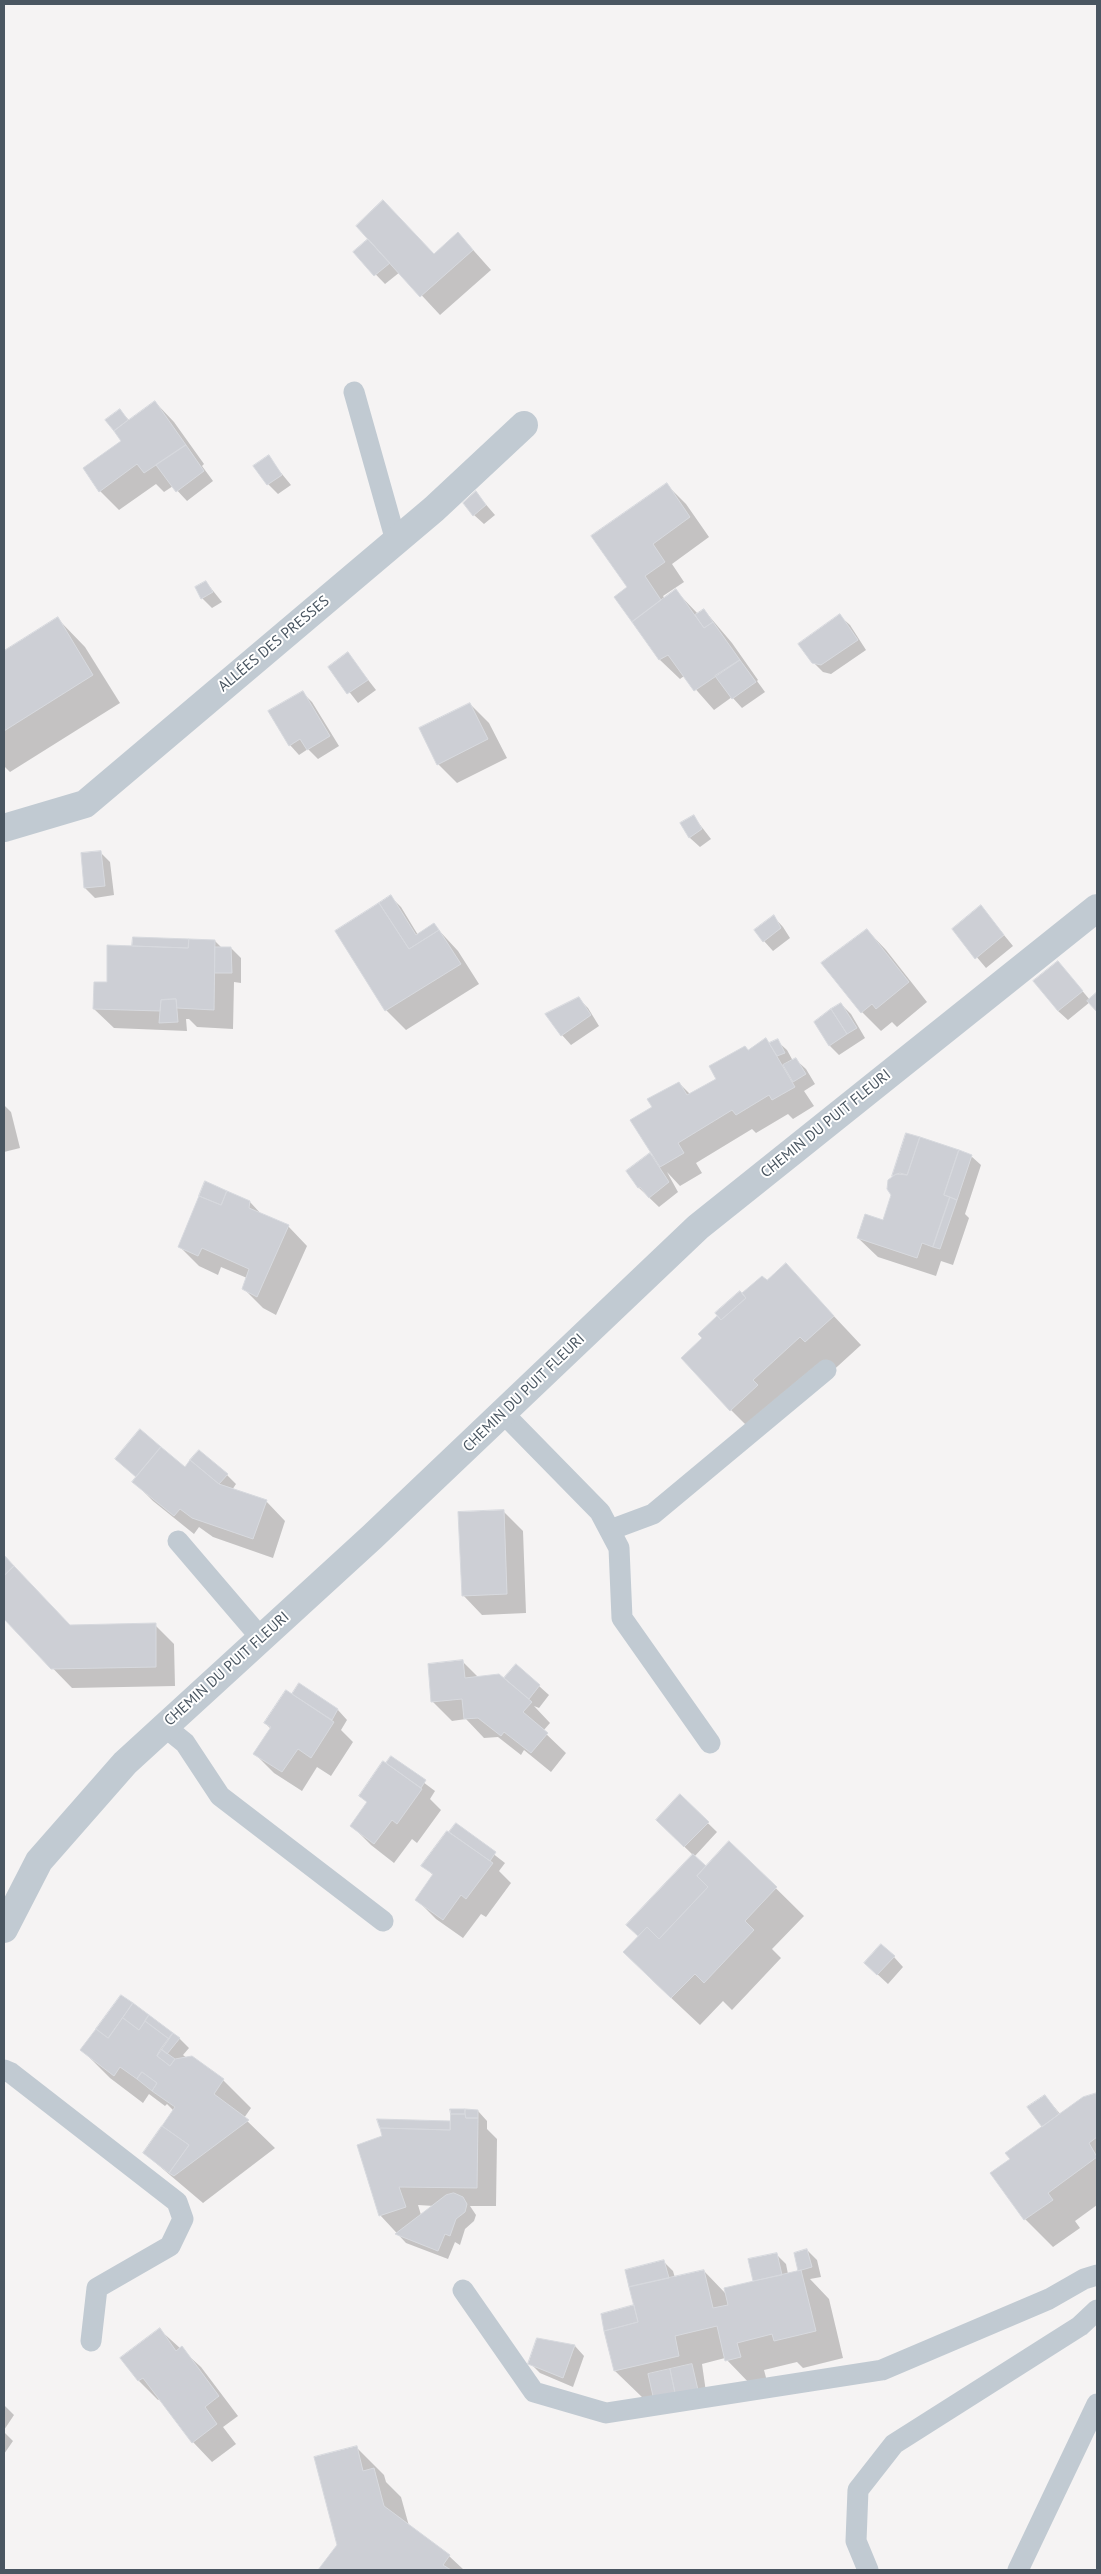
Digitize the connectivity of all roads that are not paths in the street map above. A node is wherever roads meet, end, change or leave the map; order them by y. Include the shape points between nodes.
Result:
1 (354, 392) dead end
2 (524, 425) dead end
3 (396, 541) junction
4 (4, 828) edge
5 (1097, 908) edge
6 (826, 1370) dead end
7 (503, 1413) junction
8 (610, 1530) junction
9 (178, 1540) dead end
10 (261, 1638) junction
11 (164, 1726) junction
12 (710, 1743) dead end
13 (11, 1897) edge
14 (383, 1920) dead end
15 (4, 1929) edge
16 (4, 2070) edge
17 (1097, 2275) edge
18 (463, 2290) dead end
19 (1097, 2310) edge
20 (90, 2341) dead end
21 (1097, 2404) edge
22 (868, 2570) edge
23 (1018, 2570) edge

1 - 3 lane
2 - 3 street, ALLÉES DES PRESSES
3 - 4 street, ALLÉES DES PRESSES via 85,804
5 - 7 street, CHEMIN DU PUIT FLEURI via 698,1227
6 - 8 lane via 653,1514
7 - 8 lane via 600,1512
7 - 10 street, CHEMIN DU PUIT FLEURI
8 - 12 lane via 619,1548 622,1618
9 - 10 lane
10 - 11 street, CHEMIN DU PUIT FLEURI
11 - 13 street, CHEMIN DU PUIT FLEURI via 125,1763
11 - 14 lane via 185,1744 220,1796
13 - 15 street, CHEMIN DU PUIT FLEURI
16 - 20 lane via 11,2072 177,2202 183,2219 170,2246 97,2288
17 - 18 lane via 1049,2299 882,2370 606,2413 534,2392
19 - 22 lane via 1080,2326 894,2444 858,2490 856,2540
21 - 23 lane

